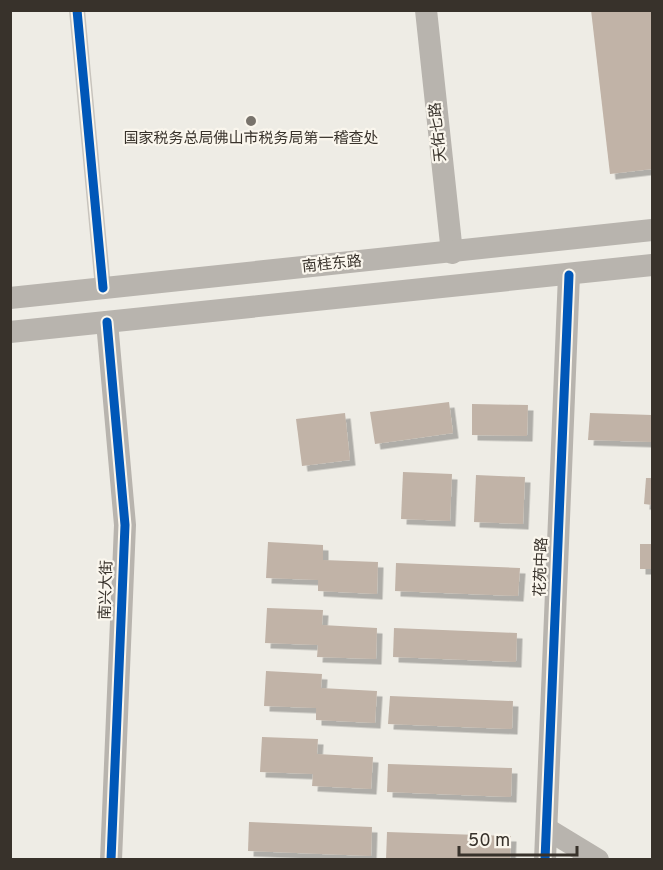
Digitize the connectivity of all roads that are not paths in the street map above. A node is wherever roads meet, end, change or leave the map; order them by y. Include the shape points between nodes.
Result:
1 (77, 10) edge
2 (426, 10) edge
3 (652, 230) edge
4 (452, 253) junction
5 (652, 265) edge
6 (568, 275) junction
7 (103, 288) junction
8 (10, 298) edge
9 (107, 322) junction
10 (10, 332) edge
11 (547, 829) junction
12 (111, 860) edge
13 (545, 860) edge
14 (598, 860) edge

1 - 7 street
2 - 4 street, 天佑七路
3 - 4 street, 南桂东路
4 - 7 street, 南桂东路
5 - 6 street
6 - 9 street
6 - 11 street, 花苑中路
7 - 8 street, 南桂东路
9 - 10 street
9 - 12 street, 南兴大街 via 125,525
11 - 13 street, 花苑中路
11 - 14 street

